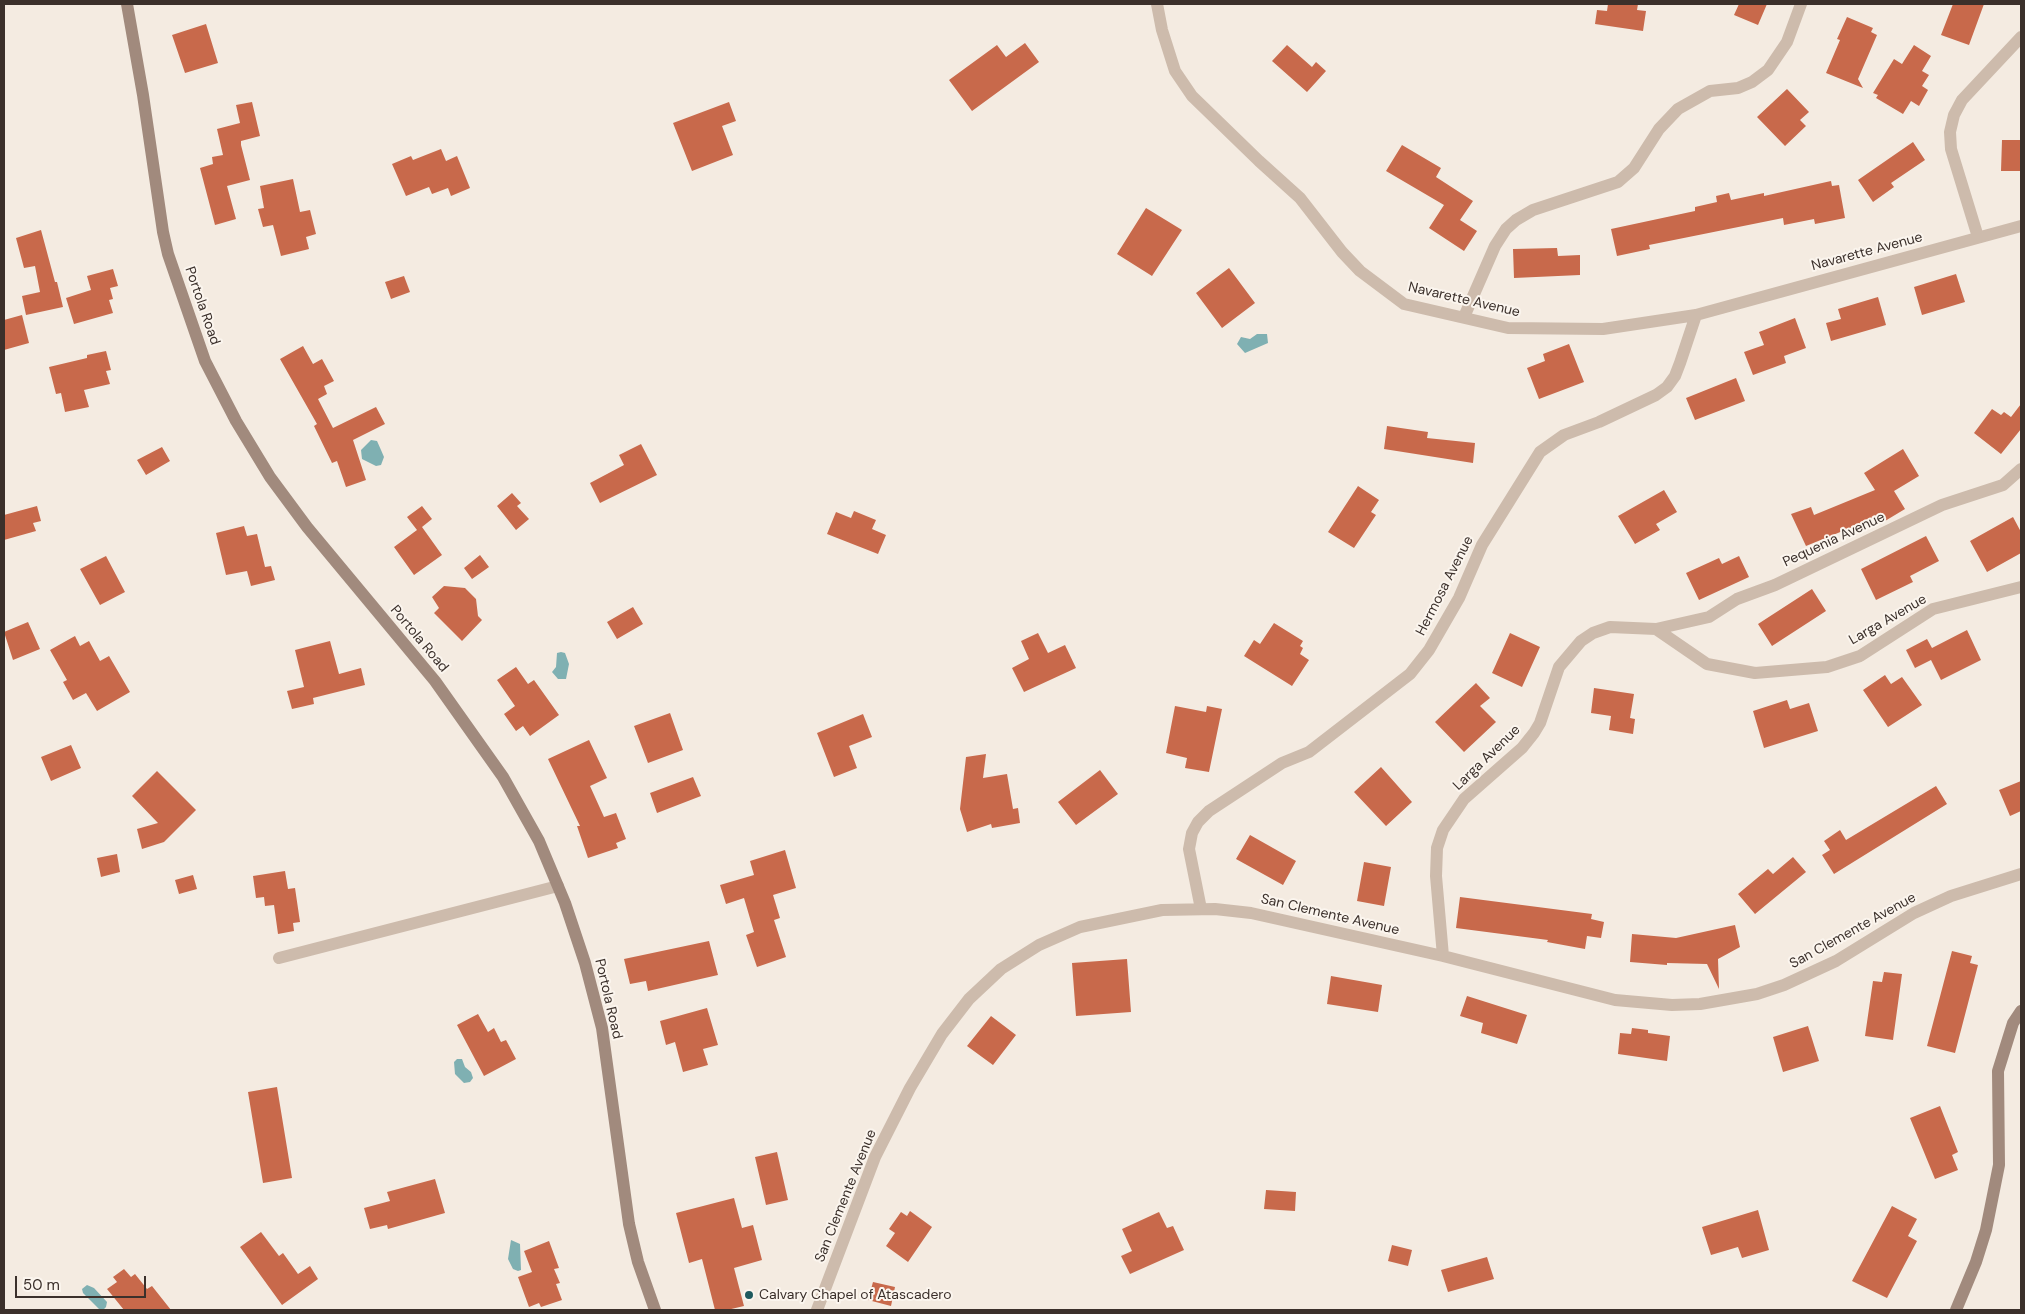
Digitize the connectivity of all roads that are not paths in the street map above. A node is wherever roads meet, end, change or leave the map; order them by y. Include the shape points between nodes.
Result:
1 (127, 4) edge
2 (1157, 4) edge
3 (1801, 4) edge
4 (2021, 37) edge
5 (2021, 226) edge
6 (1978, 237) junction
7 (1696, 315) junction
8 (1464, 317) junction
9 (2021, 469) edge
10 (2021, 588) edge
11 (1656, 629) junction
12 (2021, 874) edge
13 (558, 886) junction
14 (1201, 910) junction
15 (1443, 956) junction
16 (279, 958) dead end
17 (2021, 1011) edge
18 (655, 1310) edge
19 (817, 1310) edge
20 (1956, 1310) edge

1 - 13 street, Portola Road via 163,232 205,361 236,422 270,477 307,527 435,680 503,777 539,842
2 - 8 street, Navarette Avenue via 1175,71 1192,96 1300,198 1360,271 1404,304
3 - 8 street via 1787,42 1768,70 1752,82 1738,88 1710,91 1678,109 1659,129 1634,168 1618,182 1533,210 1516,220 1495,246
4 - 6 street via 1962,100 1950,132 1951,149
5 - 6 street, Navarette Avenue
6 - 7 street, Navarette Avenue
7 - 8 street, Navarette Avenue via 1603,329 1508,328
7 - 14 street, Hermosa Avenue via 1678,370 1667,387 1599,422 1564,435 1540,452 1482,545 1459,598 1429,650 1410,674 1309,752 1282,763 1209,811 1198,822 1189,849
9 - 11 street, Pequenia Avenue via 2003,485 1942,505 1738,599 1709,617
10 - 11 street, Larga Avenue via 1933,609 1860,656 1827,667 1754,673 1707,664
11 - 15 street, Larga Avenue via 1610,627 1581,641 1559,667 1534,733 1452,814 1436,848
12 - 15 street, San Clemente Avenue via 1951,896 1914,913 1811,974 1757,994 1719,1001 1672,1005 1615,1000
13 - 16 street
13 - 18 street, Portola Road via 585,963 602,1028 629,1224
14 - 15 street, San Clemente Avenue via 1250,913
14 - 19 street, San Clemente Avenue via 1162,910 1059,935 1008,964 969,999 942,1034 875,1157
17 - 20 street via 2013,1023 1998,1070 1999,1165 1986,1230

